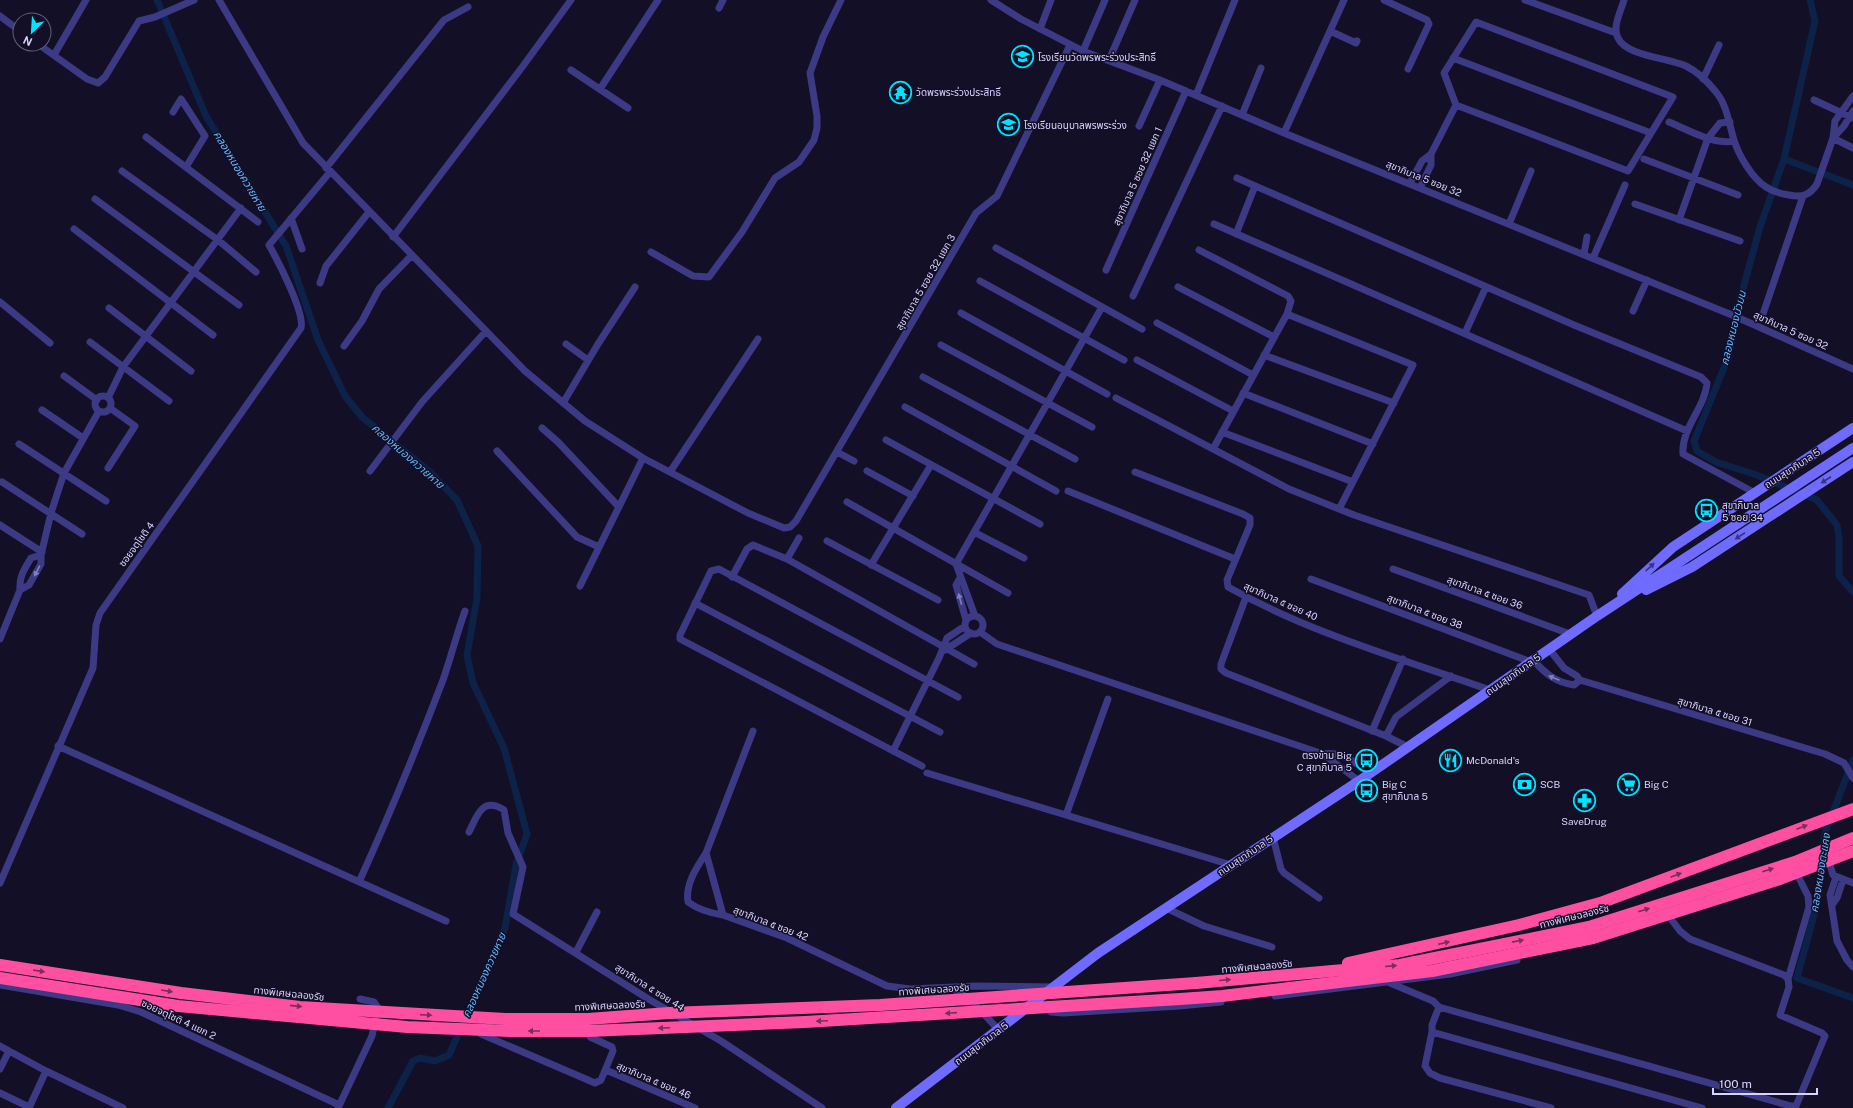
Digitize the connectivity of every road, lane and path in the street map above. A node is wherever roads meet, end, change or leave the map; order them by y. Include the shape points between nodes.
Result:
1 (86, 0) edge
2 (194, 0) edge
3 (219, 0) edge
4 (571, 0) edge
5 (658, 0) edge
6 (723, 0) edge
7 (841, 0) edge
8 (991, 0) edge
9 (1051, 0) edge
10 (1105, 0) edge
11 (1136, 0) edge
12 (1235, 0) edge
13 (1344, 0) edge
14 (1384, 0) edge
15 (1525, 0) edge
16 (1624, 0) edge
17 (468, 7) dead end
18 (719, 8) dead end
19 (0, 16) edge
20 (12, 25) edge
21 (1040, 29) junction
22 (1330, 31) junction
23 (1616, 33) junction
24 (1357, 41) dead end
25 (1070, 45) junction
26 (1719, 45) dead end
27 (1083, 51) junction
28 (50, 52) edge
29 (54, 55) junction
30 (1453, 58) junction
31 (1109, 60) junction
32 (1261, 68) dead end
33 (1408, 69) dead end
34 (571, 70) dead end
35 (1703, 79) junction
36 (1160, 80) junction
37 (600, 89) junction
38 (1186, 91) junction
39 (1196, 94) junction
40 (1853, 96) edge
41 (1814, 100) dead end
42 (1456, 105) junction
43 (1222, 106) junction
44 (628, 108) dead end
45 (173, 112) dead end
46 (1840, 112) junction
47 (1242, 115) junction
48 (1852, 115) edge
49 (1669, 122) dead end
50 (1730, 122) junction
51 (1834, 122) junction
52 (1139, 126) dead end
53 (1844, 126) junction
54 (1284, 133) junction
55 (1651, 133) junction
56 (146, 137) dead end
57 (1708, 138) junction
58 (1833, 138) junction
59 (1734, 141) junction
60 (1853, 148) edge
61 (1431, 154) junction
62 (1644, 159) dead end
63 (186, 167) junction
64 (328, 170) junction
65 (122, 171) dead end
66 (1531, 171) dead end
67 (1237, 178) dead end
68 (1694, 179) junction
69 (1410, 183) junction
70 (1625, 185) dead end
71 (1255, 186) junction
72 (1420, 188) junction
73 (1738, 195) dead end
74 (1803, 196) junction
75 (95, 199) dead end
76 (1634, 204) dead end
77 (241, 208) junction
78 (369, 212) junction
79 (291, 218) junction
80 (1679, 220) junction
81 (258, 222) dead end
82 (1214, 224) dead end
83 (1509, 224) junction
84 (74, 229) dead end
85 (1236, 234) junction
86 (393, 237) junction
87 (1587, 237) dead end
88 (218, 240) junction
89 (1740, 241) dead end
90 (996, 248) dead end
91 (302, 249) dead end
92 (1199, 250) dead end
93 (651, 252) dead end
94 (1584, 254) junction
95 (412, 256) junction
96 (1593, 258) junction
97 (1106, 270) dead end
98 (256, 272) dead end
99 (195, 273) junction
100 (1647, 280) junction
101 (980, 281) dead end
102 (320, 283) dead end
103 (635, 287) dead end
104 (1178, 287) dead end
105 (1486, 287) junction
106 (1133, 296) dead end
107 (0, 302) edge
108 (170, 303) junction
109 (239, 305) dead end
110 (1102, 306) junction
111 (109, 308) dead end
112 (1633, 311) dead end
113 (961, 313) dead end
114 (1287, 314) junction
115 (1763, 314) dead end
116 (1157, 323) dead end
117 (1142, 329) dead end
118 (486, 331) junction
119 (1465, 333) junction
120 (213, 335) dead end
121 (145, 337) junction
122 (1274, 337) junction
123 (758, 339) dead end
124 (1085, 339) junction
125 (90, 342) dead end
126 (50, 343) dead end
127 (566, 344) dead end
128 (344, 346) dead end
129 (941, 346) dead end
130 (1264, 355) junction
131 (588, 360) junction
132 (1124, 360) dead end
133 (1137, 360) dead end
134 (123, 367) junction
135 (1853, 369) edge
136 (191, 371) dead end
137 (1066, 372) junction
138 (1253, 375) junction
139 (64, 376) dead end
140 (923, 377) dead end
141 (1107, 394) dead end
142 (1243, 394) junction
143 (108, 398) junction
144 (1116, 398) dead end
145 (97, 400) junction
146 (169, 401) dead end
147 (1048, 402) junction
148 (563, 403) junction
149 (1394, 403) junction
150 (905, 407) dead end
151 (110, 408) junction
152 (42, 410) dead end
153 (99, 411) junction
154 (1233, 411) junction
155 (1092, 427) dead end
156 (542, 428) dead end
157 (1853, 428) edge
158 (1687, 431) junction
159 (1222, 432) junction
160 (1030, 434) junction
161 (83, 438) junction
162 (886, 440) dead end
163 (19, 444) dead end
164 (1373, 444) junction
165 (1853, 448) edge
166 (1213, 449) junction
167 (497, 452) dead end
168 (838, 452) junction
169 (643, 458) junction
170 (1075, 459) dead end
171 (854, 461) dead end
172 (1853, 462) edge
173 (932, 465) junction
174 (1012, 466) junction
175 (108, 468) dead end
176 (370, 471) dead end
177 (866, 471) dead end
178 (670, 472) junction
179 (1135, 472) dead end
180 (64, 473) junction
181 (2, 482) dead end
182 (1353, 482) junction
183 (1759, 490) junction
184 (1056, 491) dead end
185 (1068, 491) dead end
186 (913, 496) junction
187 (993, 498) junction
188 (106, 500) dead end
189 (847, 502) dead end
190 (619, 507) junction
191 (1339, 509) junction
192 (51, 513) junction
193 (1040, 524) dead end
194 (0, 526) edge
195 (893, 528) junction
196 (974, 532) junction
197 (82, 534) dead end
198 (799, 538) dead end
199 (827, 541) dead end
200 (599, 547) junction
201 (41, 554) junction
202 (1024, 558) dead end
203 (1235, 558) junction
204 (787, 559) junction
205 (956, 564) junction
206 (871, 565) junction
207 (1393, 569) dead end
208 (732, 577) junction
209 (960, 578) junction
210 (1311, 579) dead end
211 (580, 586) dead end
212 (20, 590) junction
213 (1008, 593) dead end
214 (1246, 597) junction
215 (938, 600) dead end
216 (695, 603) junction
217 (465, 611) dead end
218 (1599, 615) junction
219 (975, 616) junction
220 (966, 623) junction
221 (980, 632) junction
222 (970, 634) junction
223 (1570, 634) junction
224 (0, 639) edge
225 (944, 649) junction
226 (1549, 649) junction
227 (1402, 659) junction
228 (1532, 661) junction
229 (974, 664) dead end
230 (1450, 676) junction
231 (1580, 680) junction
232 (928, 681) junction
233 (1490, 690) junction
234 (958, 698) dead end
235 (1108, 698) dead end
236 (910, 718) junction
237 (753, 731) dead end
238 (1372, 731) junction
239 (940, 732) dead end
240 (1386, 736) junction
241 (58, 746) junction
242 (1408, 748) junction
243 (893, 751) junction
244 (1323, 754) junction
245 (922, 766) dead end
246 (927, 773) dead end
247 (1370, 774) junction
248 (1853, 778) edge
249 (1359, 781) junction
250 (1853, 809) edge
251 (1066, 815) junction
252 (469, 832) dead end
253 (1273, 837) junction
254 (1853, 838) edge
255 (1853, 851) edge
256 (706, 853) junction
257 (1853, 857) edge
258 (1231, 865) junction
259 (1828, 866) junction
260 (1836, 877) junction
261 (1799, 878) junction
262 (1843, 880) junction
263 (358, 882) junction
264 (0, 883) edge
265 (1853, 883) edge
266 (1319, 898) dead end
267 (1832, 905) junction
268 (1166, 908) junction
269 (597, 912) dead end
270 (722, 916) junction
271 (1671, 919) junction
272 (446, 921) dead end
273 (1272, 947) dead end
274 (576, 952) junction
275 (0, 965) edge
276 (1853, 967) edge
277 (0, 978) edge
278 (1254, 978) junction
279 (1788, 979) junction
280 (1390, 983) junction
281 (0, 985) edge
282 (1054, 987) junction
283 (951, 988) junction
284 (360, 999) dead end
285 (1033, 1004) junction
286 (1438, 1007) junction
287 (998, 1029) junction
288 (1432, 1032) junction
289 (481, 1034) dead end
290 (590, 1037) dead end
291 (0, 1046) edge
292 (9, 1051) junction
293 (0, 1069) edge
294 (606, 1070) junction
295 (46, 1071) junction
296 (0, 1093) edge
297 (338, 1107) edge
298 (29, 1108) edge
299 (123, 1108) edge
300 (695, 1108) edge
301 (822, 1108) edge
302 (898, 1108) edge
303 (1551, 1108) edge
304 (1702, 1108) edge

1 - 29 street
2 - 29 street via 136,24 105,77 98,82 87,79
3 - 64 street via 298,135
4 - 86 street
5 - 37 street
6 - 18 street
7 - 93 street via 823,37 810,73 818,128 810,148 799,162 776,178 742,232 708,277 693,276
8 - 21 street, สุขาภิบาล 5 ซอย 32
9 - 21 street
10 - 27 street
11 - 31 street
12 - 39 street
13 - 22 street
14 - 33 street via 1427,20 1428,24
15 - 23 street
16 - 23 street
17 - 64 street via 444,20
19 - 20 street
21 - 25 street, สุขาภิบาล 5 ซอย 32
22 - 24 street via 1356,43
22 - 54 street
23 - 35 street via 1622,43 1630,49 1686,66
25 - 27 street, สุขาภิบาล 5 ซอย 32
25 - 168 street, สุขาภิบาล 5 ซอย 32 แยก 3 via 998,193 976,213
26 - 35 street
27 - 31 street, สุขาภิบาล 5 ซอย 32
28 - 29 street
30 - 42 street via 1444,73
30 - 55 street
30 - 55 street via 1476,22 1673,97
31 - 36 street, สุขาภิบาล 5 ซอย 32
32 - 47 street
34 - 37 street
35 - 50 street via 1718,93
36 - 38 street, สุขาภิบาล 5 ซอย 32
36 - 52 street
37 - 44 street
38 - 39 street, สุขาภิบาล 5 ซอย 32
38 - 97 street, สุขาภิบาล 5 ซอย 32 แยก 1
39 - 43 street, สุขาภิบาล 5 ซอย 32
40 - 46 street
41 - 46 street
42 - 55 street via 1628,171
42 - 61 street
43 - 47 street, สุขาภิบาล 5 ซอย 32
43 - 106 street
45 - 63 street via 181,100 205,136
46 - 48 street
46 - 51 street
47 - 54 street, สุขาภิบาล 5 ซอย 32
48 - 53 street
49 - 57 street
50 - 57 street via 1720,123
50 - 59 street
51 - 53 street
51 - 58 street
53 - 58 street
54 - 69 street, สุขาภิบาล 5 ซอย 32
56 - 63 street
57 - 59 street via 1724,143
57 - 68 street
58 - 60 street
58 - 74 street via 1814,189
59 - 74 street via 1747,165 1767,188 1787,195
61 - 69 street via 1422,161
61 - 72 street via 1431,165
62 - 68 street
63 - 77 street
64 - 78 street
64 - 79 street
65 - 88 street
66 - 83 street
67 - 71 street
68 - 73 street
68 - 80 street
69 - 72 street, สุขาภิบาล 5 ซอย 32
70 - 96 street
71 - 85 street
71 - 105 street
72 - 83 street, สุขาภิบาล 5 ซอย 32
74 - 115 street
75 - 99 street
76 - 80 street
77 - 81 street
77 - 88 street
78 - 86 street
78 - 102 street via 326,266
79 - 91 street
79 - 241 street, ซอยจตุโชติ 4 via 269,245 280,264 302,318 301,328 100,613 96,625 93,668
80 - 89 street
82 - 85 street
83 - 94 street, สุขาภิบาล 5 ซอย 32
84 - 108 street
85 - 119 street
86 - 95 street
87 - 94 street
88 - 98 street
88 - 99 street
90 - 110 street
92 - 114 street via 1288,296 1291,301
94 - 96 street, สุขาภิบาล 5 ซอย 32
95 - 118 street
95 - 128 street via 379,289 362,321
96 - 100 street, สุขาภิบาล 5 ซอย 32
99 - 108 street
99 - 109 street
100 - 112 street
100 - 135 street, สุขาภิบาล 5 ซอย 32
101 - 124 street
103 - 131 street
104 - 122 street
105 - 119 street
105 - 158 street via 1701,378 1707,383 1706,391
107 - 126 street
108 - 120 street
108 - 121 street
110 - 117 street
110 - 124 street
111 - 121 street
113 - 137 street
114 - 122 street
114 - 149 street via 1413,365
116 - 138 street
118 - 148 street via 525,372
118 - 176 street via 422,402
119 - 158 street
121 - 134 street
121 - 136 street
122 - 130 street
123 - 178 street
124 - 132 street
124 - 137 street
125 - 134 street
127 - 131 street
129 - 147 street
130 - 138 street
130 - 149 street
131 - 148 street
133 - 154 street
134 - 143 street
134 - 146 street
137 - 141 street
137 - 147 street
138 - 142 street
139 - 145 street
140 - 160 street
142 - 154 street
142 - 164 street
143 - 145 street via 102,397
143 - 151 street via 111,402
144 - 166 street
145 - 153 street via 96,406
147 - 155 street
147 - 160 street
148 - 169 street
149 - 164 street
150 - 174 street
151 - 153 street via 105,412
151 - 175 street via 135,426
152 - 161 street
153 - 161 street
154 - 159 street
156 - 190 street
157 - 183 main road, ถนนสุขาภิบาล 5
158 - 183 street via 1682,452 1684,456
159 - 166 street
159 - 182 street
160 - 170 street
160 - 174 street
161 - 180 street
162 - 173 street
163 - 180 street
164 - 182 street
165 - 218 main road, ถนนสุขาภิบาล 5
166 - 191 street via 1288,489
167 - 200 street via 577,537
168 - 171 street
168 - 178 street, สุขาภิบาล 5 ซอย 32 แยก 3 via 796,521 790,527 784,528
169 - 178 street
169 - 190 street
172 -> 218 main road, ถนนสุขาภิบาล 5 via 1692,567
173 - 186 street
173 - 187 street
174 - 184 street
174 - 187 street
177 - 186 street
179 - 203 street, สุขาภิบาล ๕ ซอย 40 via 1250,518 1250,525
180 - 188 street
180 - 192 street
181 - 192 street
182 - 191 street
218 -> 183 main road, ถนนสุขาภิบาล 5 via 1672,547
185 - 203 street
186 - 195 street
187 - 193 street
187 - 196 street
189 - 195 street
190 - 200 street
191 - 218 street via 1589,595
192 - 197 street
192 - 201 street
194 - 201 street
195 - 205 street
195 - 206 street
196 - 202 street
196 - 205 street
198 - 204 street
199 - 206 street
200 - 211 street
201 -> 212 street via 41,564 29,585
201 - 212 street via 31,558 27,564 19,580
203 - 214 street, สุขาภิบาล ๕ ซอย 40 via 1227,580 1228,587
204 - 208 street via 753,545 747,549
204 - 225 street
205 - 209 street
205 - 213 street
206 - 215 street
207 - 223 street, สุขาภิบาล ๕ ซอย 36
208 - 216 street via 719,570 711,571
208 - 232 street
209 - 219 street
220 -> 209 street via 956,585
210 - 228 street, สุขาภิบาล ๕ ซอย 38
212 - 224 street
214 - 227 street, สุขาภิบาล ๕ ซอย 40 via 1325,632
214 - 238 street via 1220,664 1222,669 1226,673
216 - 236 street
216 - 243 street via 680,635 683,642
217 - 263 street via 419,741
218 - 223 main road, ถนนสุขาภิบาล 5
219 - 220 street
219 - 221 street via 981,618 983,624
220 - 222 street
220 - 225 street via 947,638
221 - 222 street
221 - 244 street via 997,644
222 - 225 street
223 - 226 main road, ถนนสุขาภิบาล 5
225 - 229 street
225 - 232 street
226 - 228 main road, ถนนสุขาภิบาล 5
226 - 231 street, สุขาภิบาล ๕ ซอย 31 via 1564,668
227 - 230 street, สุขาภิบาล ๕ ซอย 40
227 - 238 street
231 -> 228 street, สุขาภิบาล ๕ ซอย 31 via 1574,685 1567,684 1546,675
228 - 233 main road, ถนนสุขาภิบาล 5
230 - 233 street, สุขาภิบาล ๕ ซอย 40
230 - 240 street via 1396,717
231 - 248 street, สุขาภิบาล ๕ ซอย 31 via 1825,754 1844,763
232 - 234 street
232 - 236 street
233 - 242 main road, ถนนสุขาภิบาล 5
235 - 251 street
236 - 239 street
236 - 243 street
237 - 256 street
238 - 240 street
240 - 242 street
241 - 263 street
241 - 264 street, ซอยจตุโชติ 4
242 - 247 main road, ถนนสุขาภิบาล 5
243 - 245 street
244 - 247 street via 1343,756
244 - 249 street
246 - 251 street
247 - 249 main road, ถนนสุขาภิบาล 5
249 - 253 main road, ถนนสุขาภิบาล 5
278 -> 250 highway via 1372,959 1600,904
251 - 258 street
252 - 274 street, สุขาภิบาล ๕ ซอย 44 via 484,806 498,806 505,813 508,833 523,867 513,914
253 - 258 main road, ถนนสุขาภิบาล 5
253 - 266 street via 1284,873
278 -> 254 highway, ทางพิเศษฉลองรัช via 1400,965 1589,927 1795,862
255 -> 277 highway, bridge via 1780,879 1593,938 1432,971 1208,997 805,1022 589,1031 511,1031 407,1027 178,1006
256 - 270 street, สุขาภิบาล ๕ ซอย 42
256 - 270 street via 694,872 687,895 688,902 697,909
257 - 259 street
258 - 268 main road, ถนนสุขาภิบาล 5
259 - 260 street
259 - 261 street
260 - 262 street
260 - 267 street via 1830,895
261 - 271 street
261 - 279 street via 1808,896 1809,907
262 - 265 street
262 - 267 street
263 - 272 street
267 - 276 street via 1837,941
268 - 273 street via 1204,926
268 - 282 main road, ถนนสุขาภิบาล 5 via 1098,952
269 - 274 street
270 - 283 street, สุขาภิบาล ๕ ซอย 42 via 787,938 886,986 910,989
271 - 279 street via 1690,939 1784,975
271 - 280 street via 1590,944 1450,974
274 - 301 street, สุขาภิบาล ๕ ซอย 44
275 -> 278 highway, ทางพิเศษฉลองรัช, bridge via 181,993 300,1007 505,1019 588,1019 669,1013 880,1005
279 - 286 street via 1789,987 1780,1015 1825,1036 1796,1106
280 - 285 street via 1179,1006 1063,1013 1042,1010
280 - 286 street via 1433,1001
281 - 297 street, ซอยจตุโชติ 4 แยก 2 via 118,1005 141,1012
282 - 283 street, สุขาภิบาล ๕ ซอย 42
282 - 285 main road, ถนนสุขาภิบาล 5
283 - 287 street via 975,1005
284 - 297 street via 374,1002 378,1008 372,1036
285 - 287 main road, ถนนสุขาภิบาล 5
286 - 288 street
287 - 302 main road, ถนนสุขาภิบาล 5
288 - 303 street via 1425,1066 1430,1073 1440,1078
288 - 304 street
289 - 294 street via 595,1083 601,1080
290 - 294 street via 612,1047
291 - 292 street
292 - 293 street
292 - 295 street
294 - 300 street, สุขาภิบาล ๕ ซอย 46
295 - 298 street
295 - 299 street
296 - 298 street

